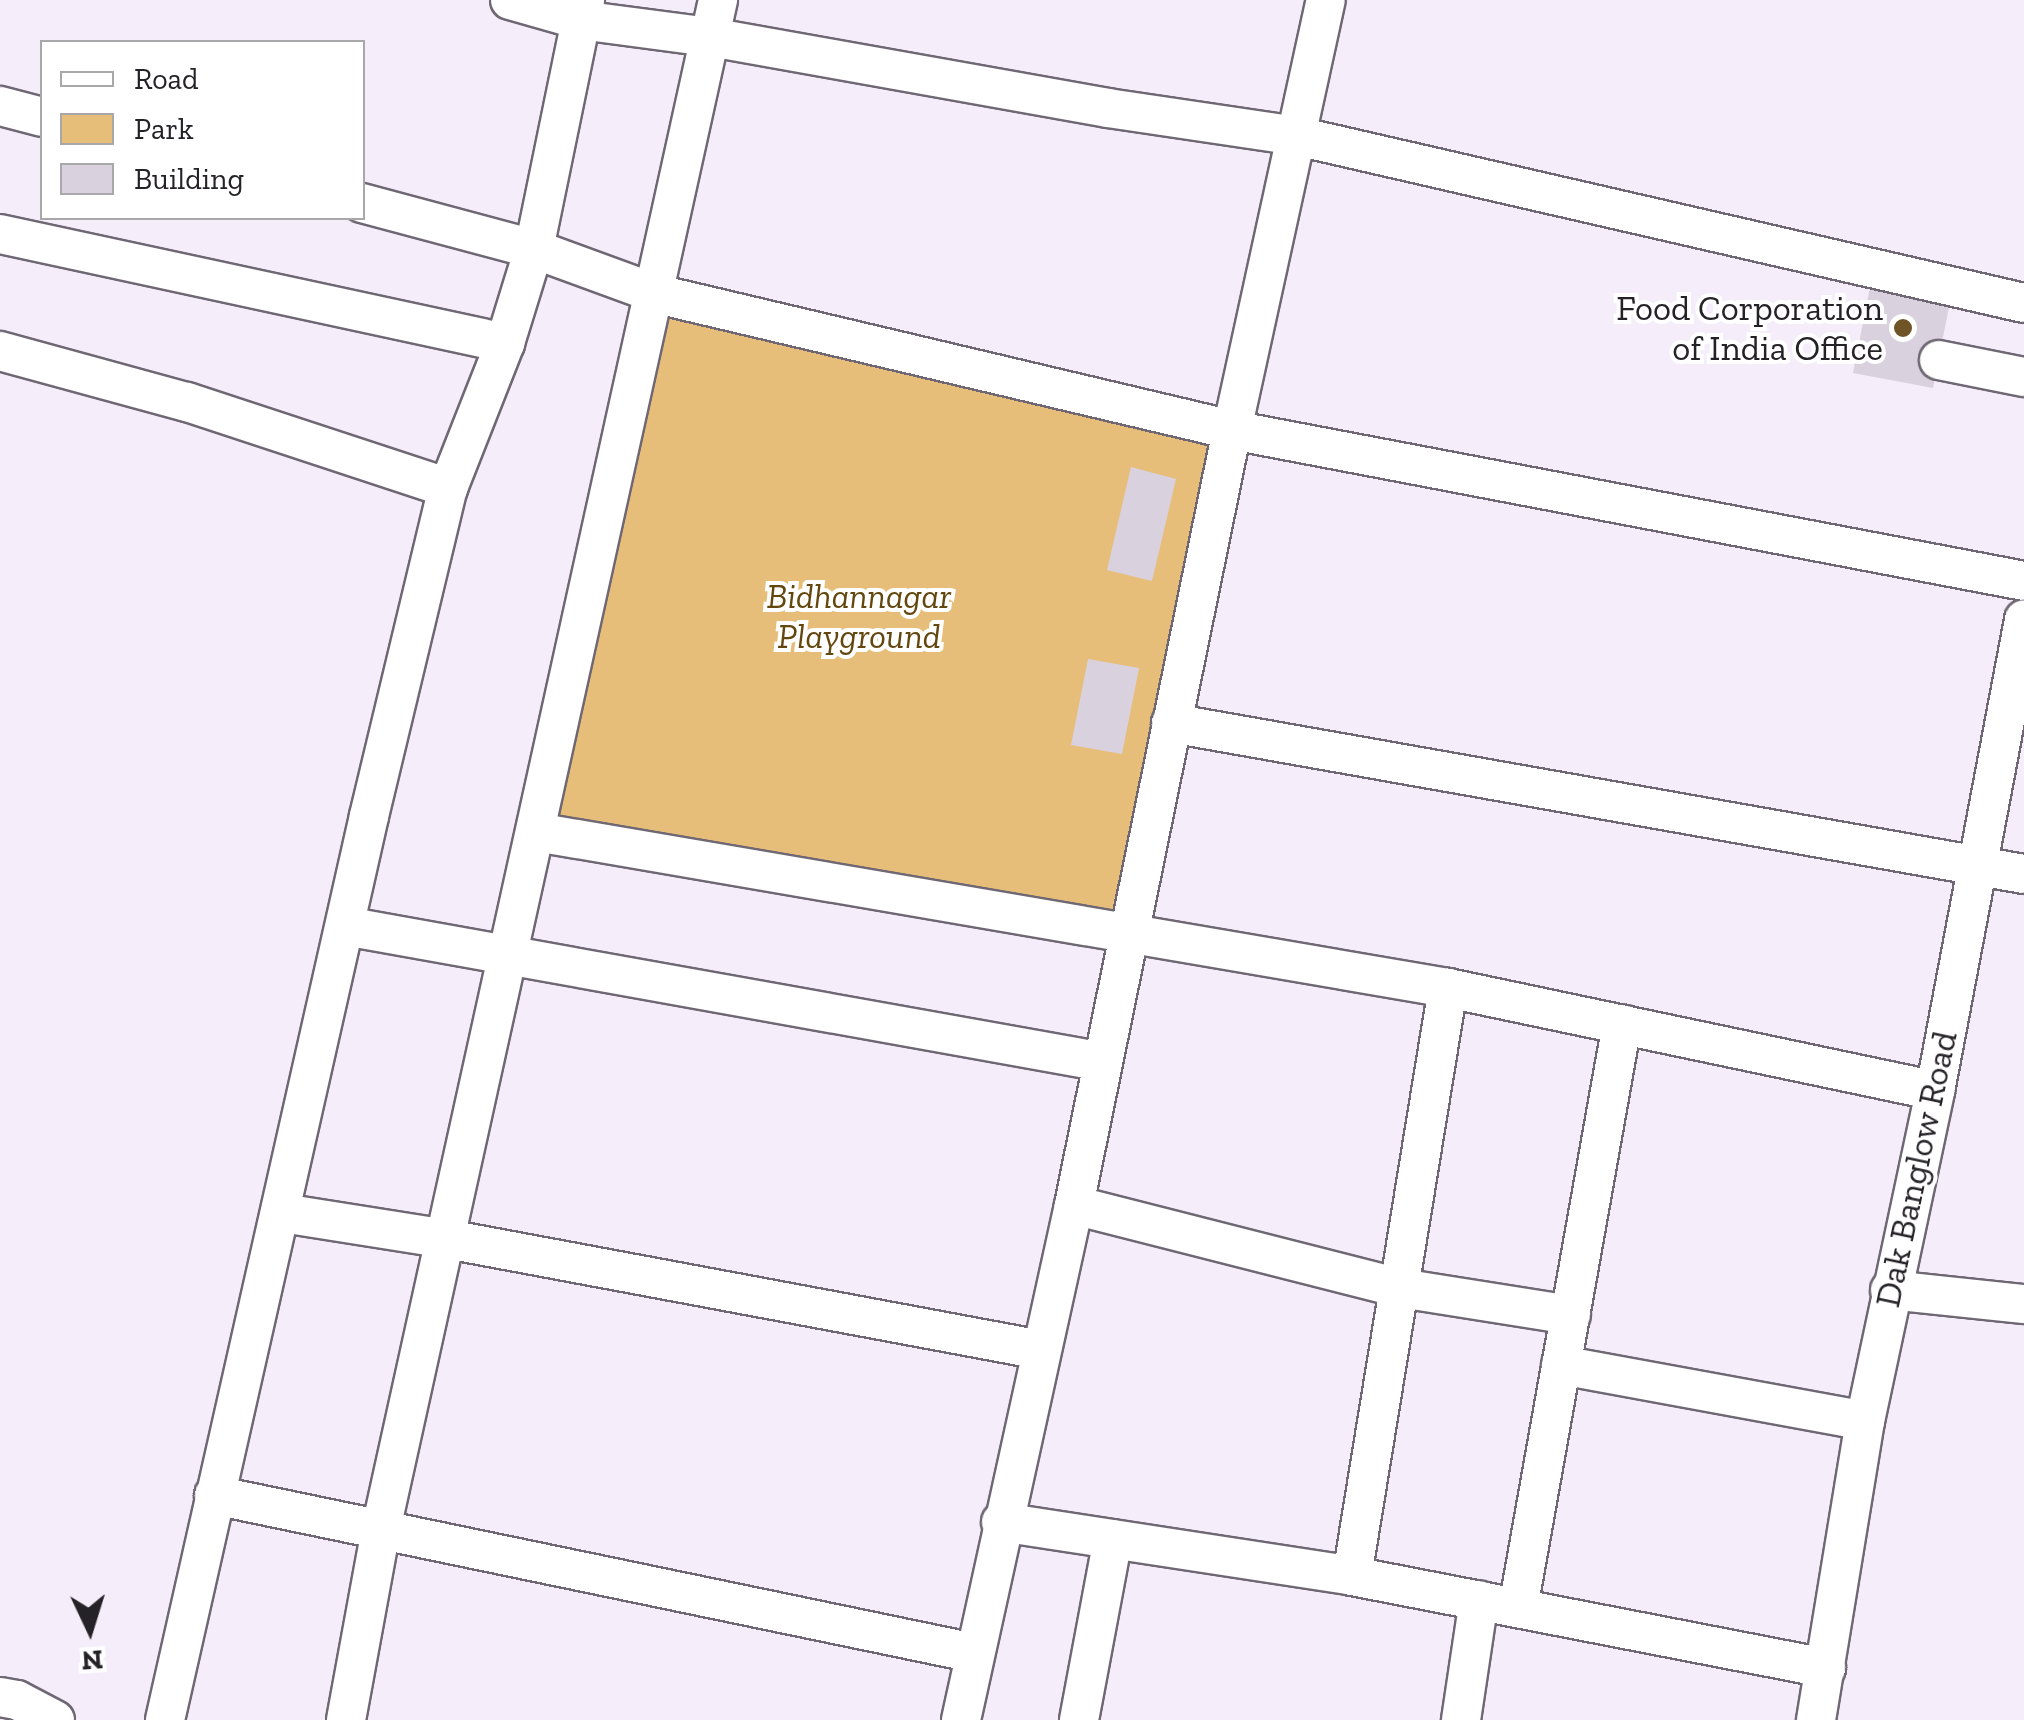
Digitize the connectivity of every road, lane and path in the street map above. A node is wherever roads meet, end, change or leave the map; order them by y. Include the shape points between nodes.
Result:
1 (510, 0) edge
2 (718, 0) edge
3 (1326, 0) edge
4 (583, 10) edge
5 (710, 37) junction
6 (0, 106) edge
7 (40, 117) edge
8 (1297, 136) junction
9 (365, 204) edge
10 (0, 234) edge
11 (534, 249) junction
12 (656, 294) junction
13 (2024, 303) edge
14 (505, 342) junction
15 (0, 351) edge
16 (1939, 360) dead end
17 (2024, 377) edge
18 (1232, 430) junction
19 (448, 488) junction
20 (2024, 581) edge
21 (2024, 619) edge
22 (1171, 723) junction
23 (536, 832) junction
24 (1976, 866) junction
25 (2024, 874) edge
26 (345, 926) junction
27 (1128, 934) junction
28 (508, 955) junction
29 (1448, 988) junction
30 (1622, 1024) junction
31 (1103, 1062) junction
32 (1934, 1091) junction
33 (1074, 1205) junction
34 (282, 1213) junction
35 (448, 1239) junction
36 (1400, 1288) junction
37 (1890, 1290) junction
38 (2024, 1304) edge
39 (1570, 1315) junction
40 (1041, 1350) junction
41 (1561, 1365) junction
42 (1865, 1421) junction
43 (214, 1494) junction
44 (1001, 1522) junction
45 (381, 1529) junction
46 (1113, 1539) junction
47 (1352, 1576) junction
48 (1479, 1600) junction
49 (1518, 1608) junction
50 (974, 1652) junction
51 (1826, 1668) junction
52 (165, 1720) edge
53 (346, 1720) edge
54 (961, 1720) edge
55 (1079, 1720) edge
56 (1461, 1720) edge
57 (1816, 1720) edge

1 - 4 street
2 - 5 street
3 - 8 street
4 - 5 street
4 - 11 street
5 - 8 street
5 - 12 street
6 - 7 street
8 - 13 street
8 - 18 street
9 - 11 street
10 - 14 street
11 - 12 street
11 - 14 street
12 - 18 street
12 - 23 street
14 - 19 street
15 - 19 street via 186,402
16 - 17 street
18 - 20 street
18 - 22 street
19 - 26 street
21 - 24 street, Dak Banglow Road
22 - 24 street
22 - 27 street
23 - 27 street
23 - 28 street
24 - 25 street
24 - 32 street, Dak Banglow Road
26 - 28 street
26 - 34 street
27 - 29 street
27 - 31 street
28 - 31 street
28 - 35 street
29 - 30 street
29 - 36 street
30 - 32 street
30 - 39 street
31 - 33 street
32 - 37 street, Dak Banglow Road
33 - 36 street
33 - 40 street
34 - 35 street
34 - 43 street
35 - 40 street
35 - 45 street
36 - 39 street
36 - 47 street
37 - 38 street
37 - 42 street, Dak Banglow Road
39 - 41 street
40 - 44 street
41 - 42 street
41 - 49 street
42 - 51 street, Dak Banglow Road
43 - 45 street
43 - 52 street
44 - 46 street
44 - 50 street
45 - 50 street
45 - 53 street
46 - 47 street
46 - 55 street
47 - 48 street
48 - 49 street
48 - 56 street
49 - 51 street
50 - 54 street
51 - 57 street, Dak Banglow Road

